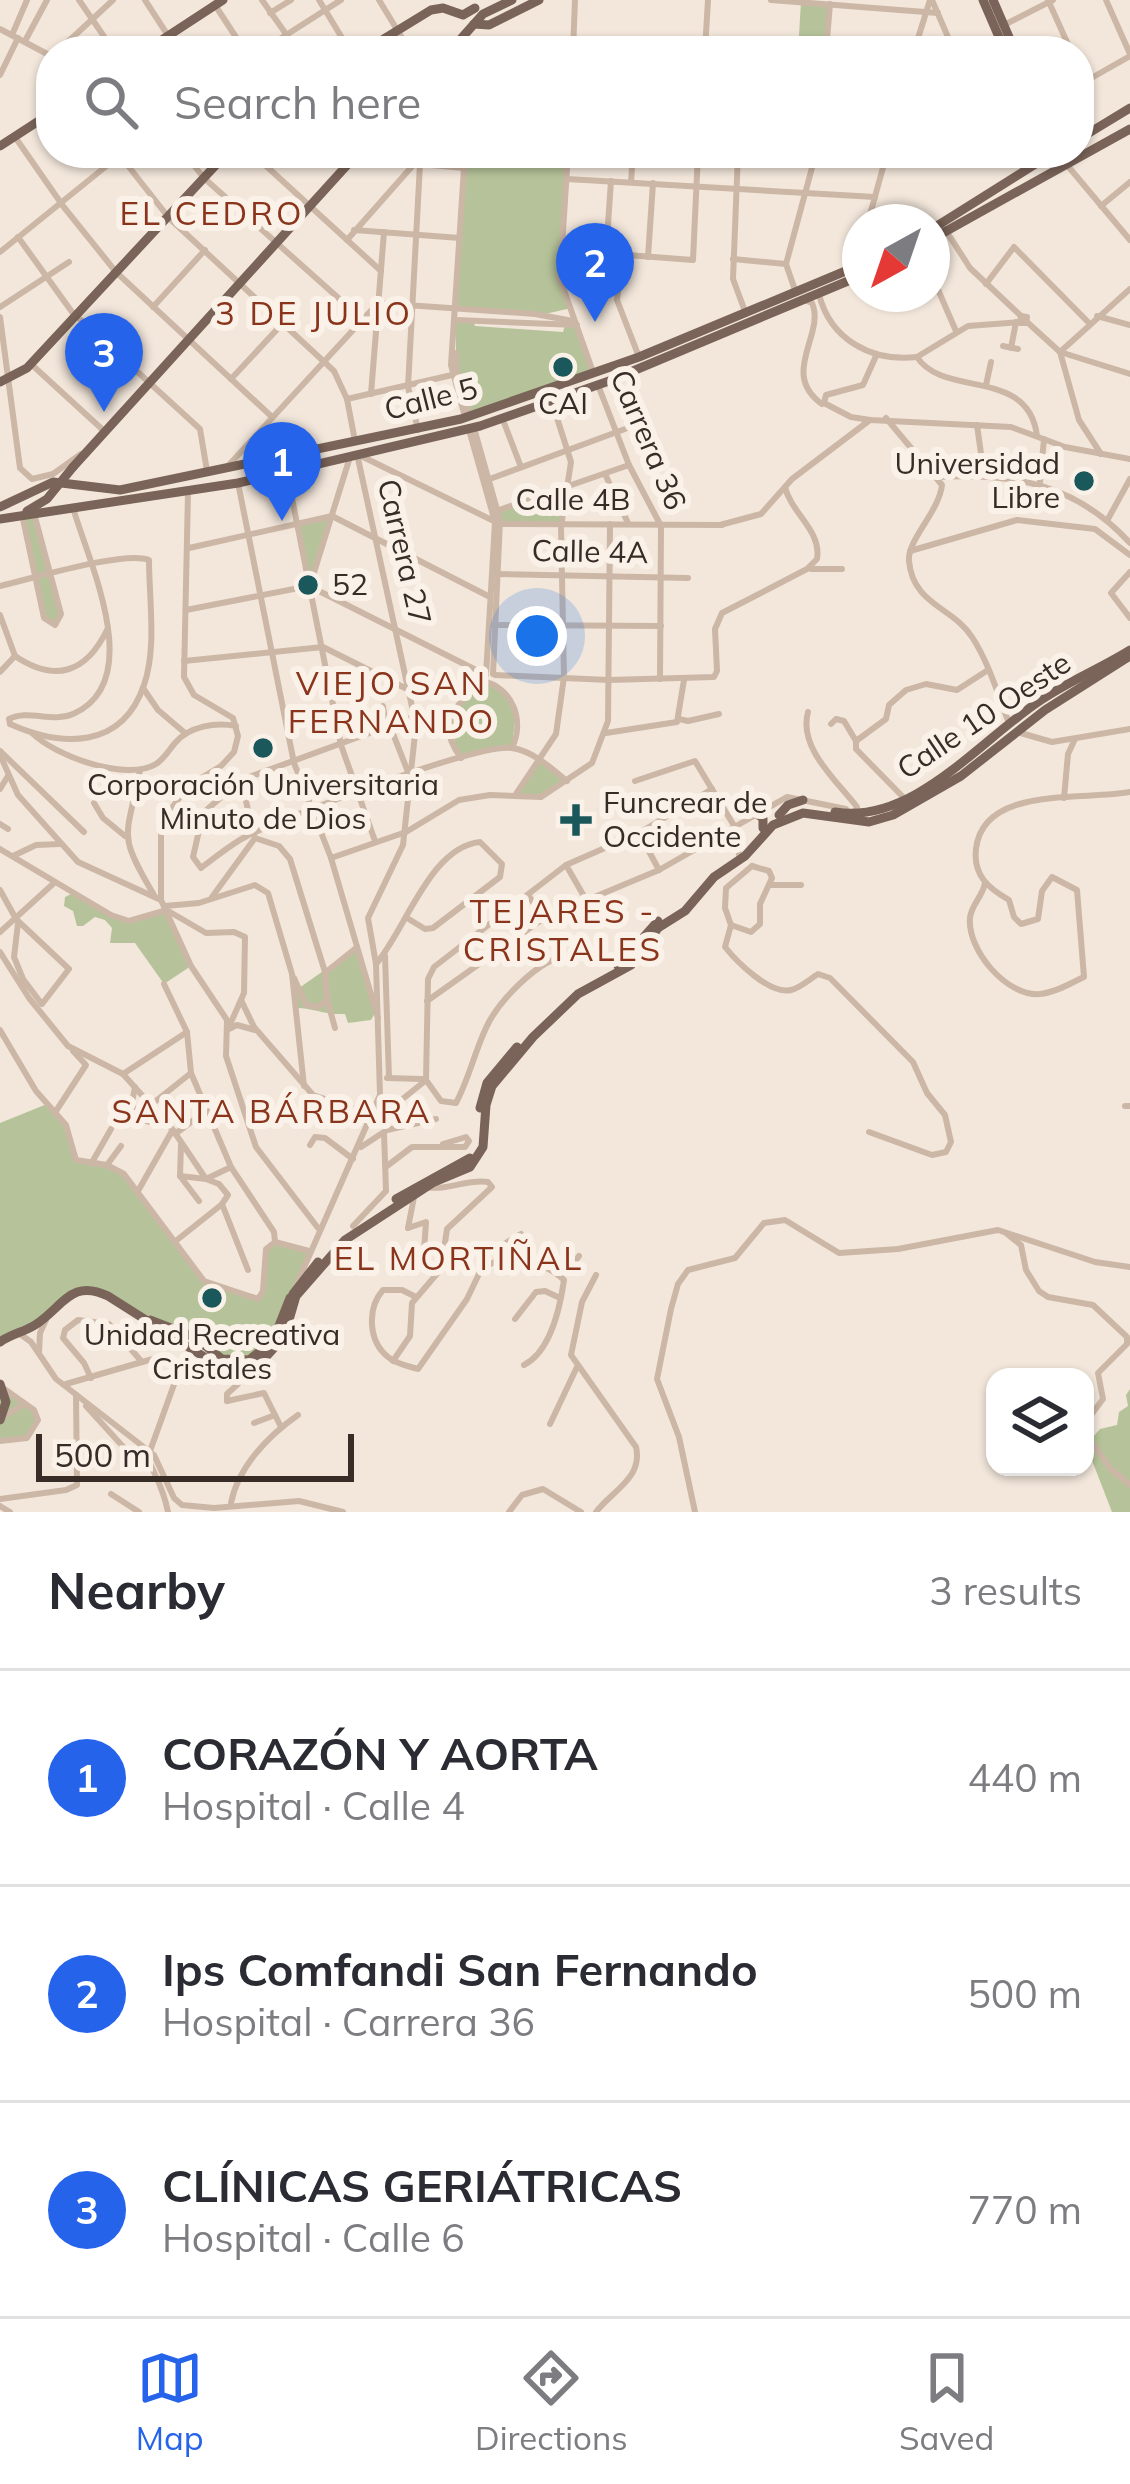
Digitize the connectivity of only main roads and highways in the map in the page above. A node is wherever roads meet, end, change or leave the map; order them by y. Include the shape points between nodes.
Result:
1 (512, 0) edge
2 (539, 0) edge
3 (983, 0) edge
4 (993, 0) edge
5 (219, 2) edge
6 (437, 3) edge
7 (481, 9) edge
8 (168, 36) edge
9 (388, 36) edge
10 (464, 36) edge
11 (999, 36) edge
12 (1009, 36) edge
13 (1130, 108) edge
14 (36, 122) edge
15 (1130, 129) edge
16 (1094, 130) edge
17 (0, 146) edge
18 (1094, 149) edge
19 (213, 168) edge
20 (344, 168) edge
21 (1023, 168) edge
22 (1030, 168) edge
23 (1058, 168) edge
24 (1020, 174) junction
25 (950, 221) edge
26 (950, 223) edge
27 (842, 277) edge
28 (842, 280) edge
29 (800, 296) junction
30 (4, 380) edge
31 (470, 422) junction
32 (86, 450) junction
33 (87, 487) junction
34 (1, 515) edge
35 (26, 515) junction
36 (1129, 657) edge
37 (1058, 696) junction
38 (1013, 728) junction
39 (972, 754) junction
40 (961, 776) junction
41 (941, 777) junction
42 (928, 796) junction
43 (803, 800) road end
44 (775, 810) junction
45 (755, 813) road end
46 (763, 828) junction
47 (739, 856) junction
48 (576, 992) junction
49 (0, 1342) edge
50 (222, 1361) junction
51 (1, 1385) edge
52 (1, 1419) edge

1 - 7 main road
2 - 7 main road
3 - 11 main road
4 - 12 main road
5 - 8 main road
6 - 7 main road via 463,15
6 - 9 main road
7 - 10 main road
13 - 16 main road
14 - 17 main road
15 - 18 main road
19 - 30 main road via 31,364
20 - 32 main road
21 - 24 main road
22 - 24 main road
23 - 26 main road
24 - 25 main road
27 - 29 main road, Calle 5
28 - 29 main road, Calle 5
29 - 31 main road, Calle 5
29 - 31 main road, Calle 5 via 598,386 503,420
31 - 33 main road, Calle 5 via 120,490
31 - 35 main road, Calle 5 via 287,473
32 - 33 main road
32 - 35 main road, bridge
33 - 34 main road, Calle 5 via 50,483
34 - 35 main road, Calle 5
36 - 37 main road, Calle 10 Oeste
37 - 38 main road, Calle 10 Oeste
37 - 38 main road, Calle 10 Oeste
38 - 39 main road, Calle 10 Oeste
38 - 40 main road, Calle 10 Oeste
39 - 40 main road via 954,770
39 - 41 main road, Calle 10 Oeste
40 - 42 main road, Calle 10 Oeste
41 - 42 main road via 948,783
41 - 44 main road, Calle 10 Oeste via 867,815
42 - 47 main road, Calle 10 Oeste via 869,822 792,815
43 - 44 main road
44 - 46 main road, Calle 10 Oeste
45 - 46 main road
46 - 47 main road, Calle 10 Oeste
47 - 48 main road, Calle 10 Oeste via 649,928 626,960
47 - 48 main road, Calle 10 Oeste via 730,875 658,928 631,965
48 - 50 main road, bridge via 487,1083 477,1145 466,1162 353,1226 293,1294 278,1333 253,1359
48 - 50 main road via 492,1086 477,1159 345,1240 296,1296 286,1333 264,1359 237,1368
49 - 50 main road via 50,1314 66,1295 89,1289
51 - 52 main road

